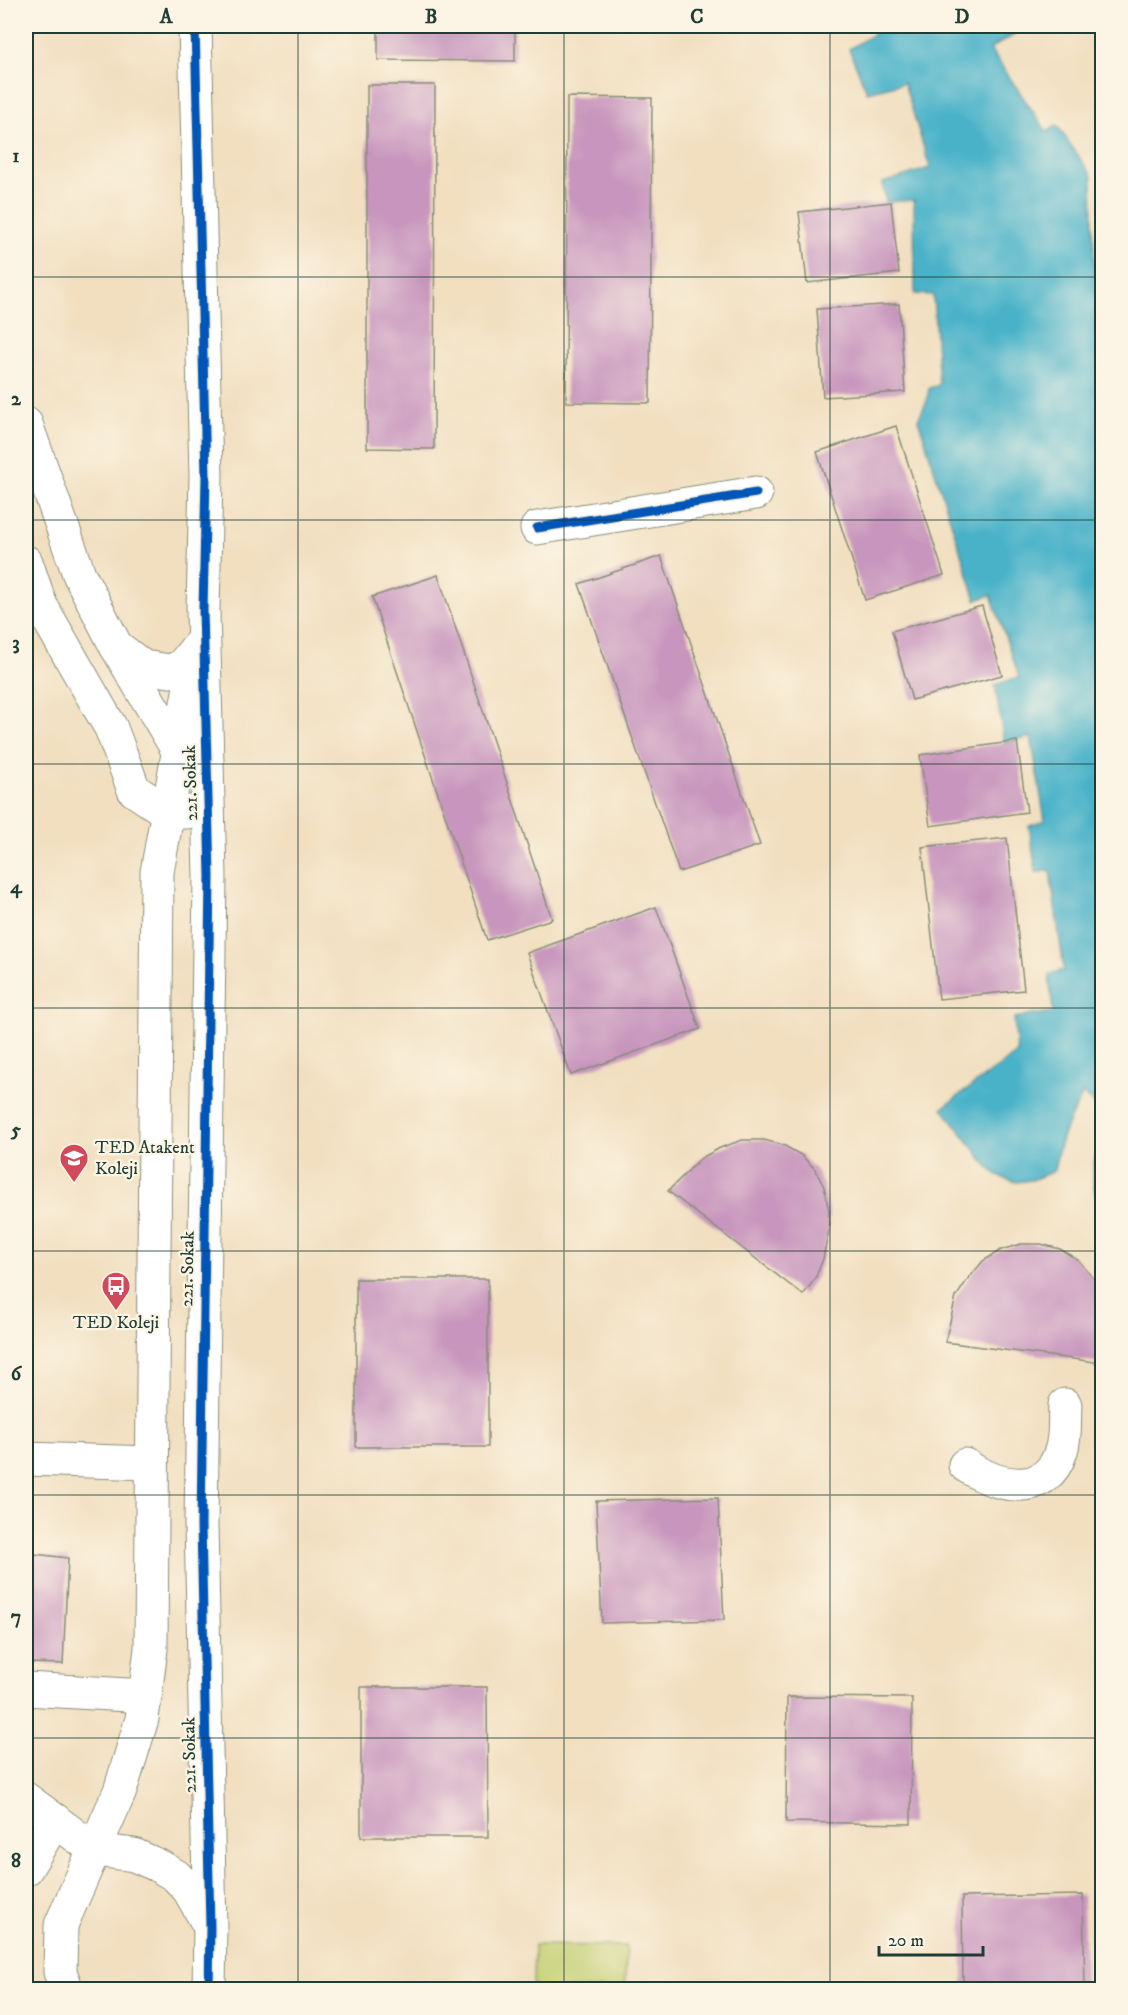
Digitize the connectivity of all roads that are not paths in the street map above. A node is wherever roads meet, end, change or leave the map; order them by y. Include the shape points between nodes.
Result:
1 (195, 26) edge
2 (26, 424) edge
3 (756, 494) dead end
4 (537, 528) dead end
5 (26, 562) edge
6 (203, 611) junction
7 (116, 646) junction
8 (197, 647) junction
9 (178, 750) junction
10 (134, 790) junction
11 (208, 801) junction
12 (167, 812) junction
13 (157, 872) junction
14 (1065, 1405) dead end
15 (26, 1459) edge
16 (152, 1463) junction
17 (965, 1465) dead end
18 (26, 1689) edge
19 (145, 1696) junction
20 (26, 1799) edge
21 (55, 1820) junction
22 (94, 1850) junction
23 (26, 1869) edge
24 (210, 1927) junction
25 (67, 1989) edge
26 (209, 1989) edge

1 - 6 street via 205,464
2 - 7 street via 79,574
3 - 4 street
5 - 10 street via 41,606 111,729
6 - 8 street, 221. Sokak
6 - 11 street, 221. Sokak
7 - 8 street via 142,667 170,671 182,666
7 - 9 street
8 - 9 street, 221. Sokak
9 - 11 street
9 - 12 street, 221. Sokak
10 - 12 street
10 - 13 street
11 - 12 street via 193,811
11 - 24 street, 221. Sokak via 201,1525
12 - 13 street, 221. Sokak
13 - 16 street, 221. Sokak
14 - 17 street via 1061,1452 1042,1478 1023,1485 999,1483
15 - 16 street
16 - 19 street, 221. Sokak via 151,1649
18 - 19 street
19 - 22 street, 221. Sokak via 120,1791
20 - 21 street
21 - 22 street
21 - 23 street
22 - 24 street via 134,1855 176,1876 189,1890
22 - 25 street, 221. Sokak via 61,1925 60,1972
24 - 26 street, 221. Sokak

